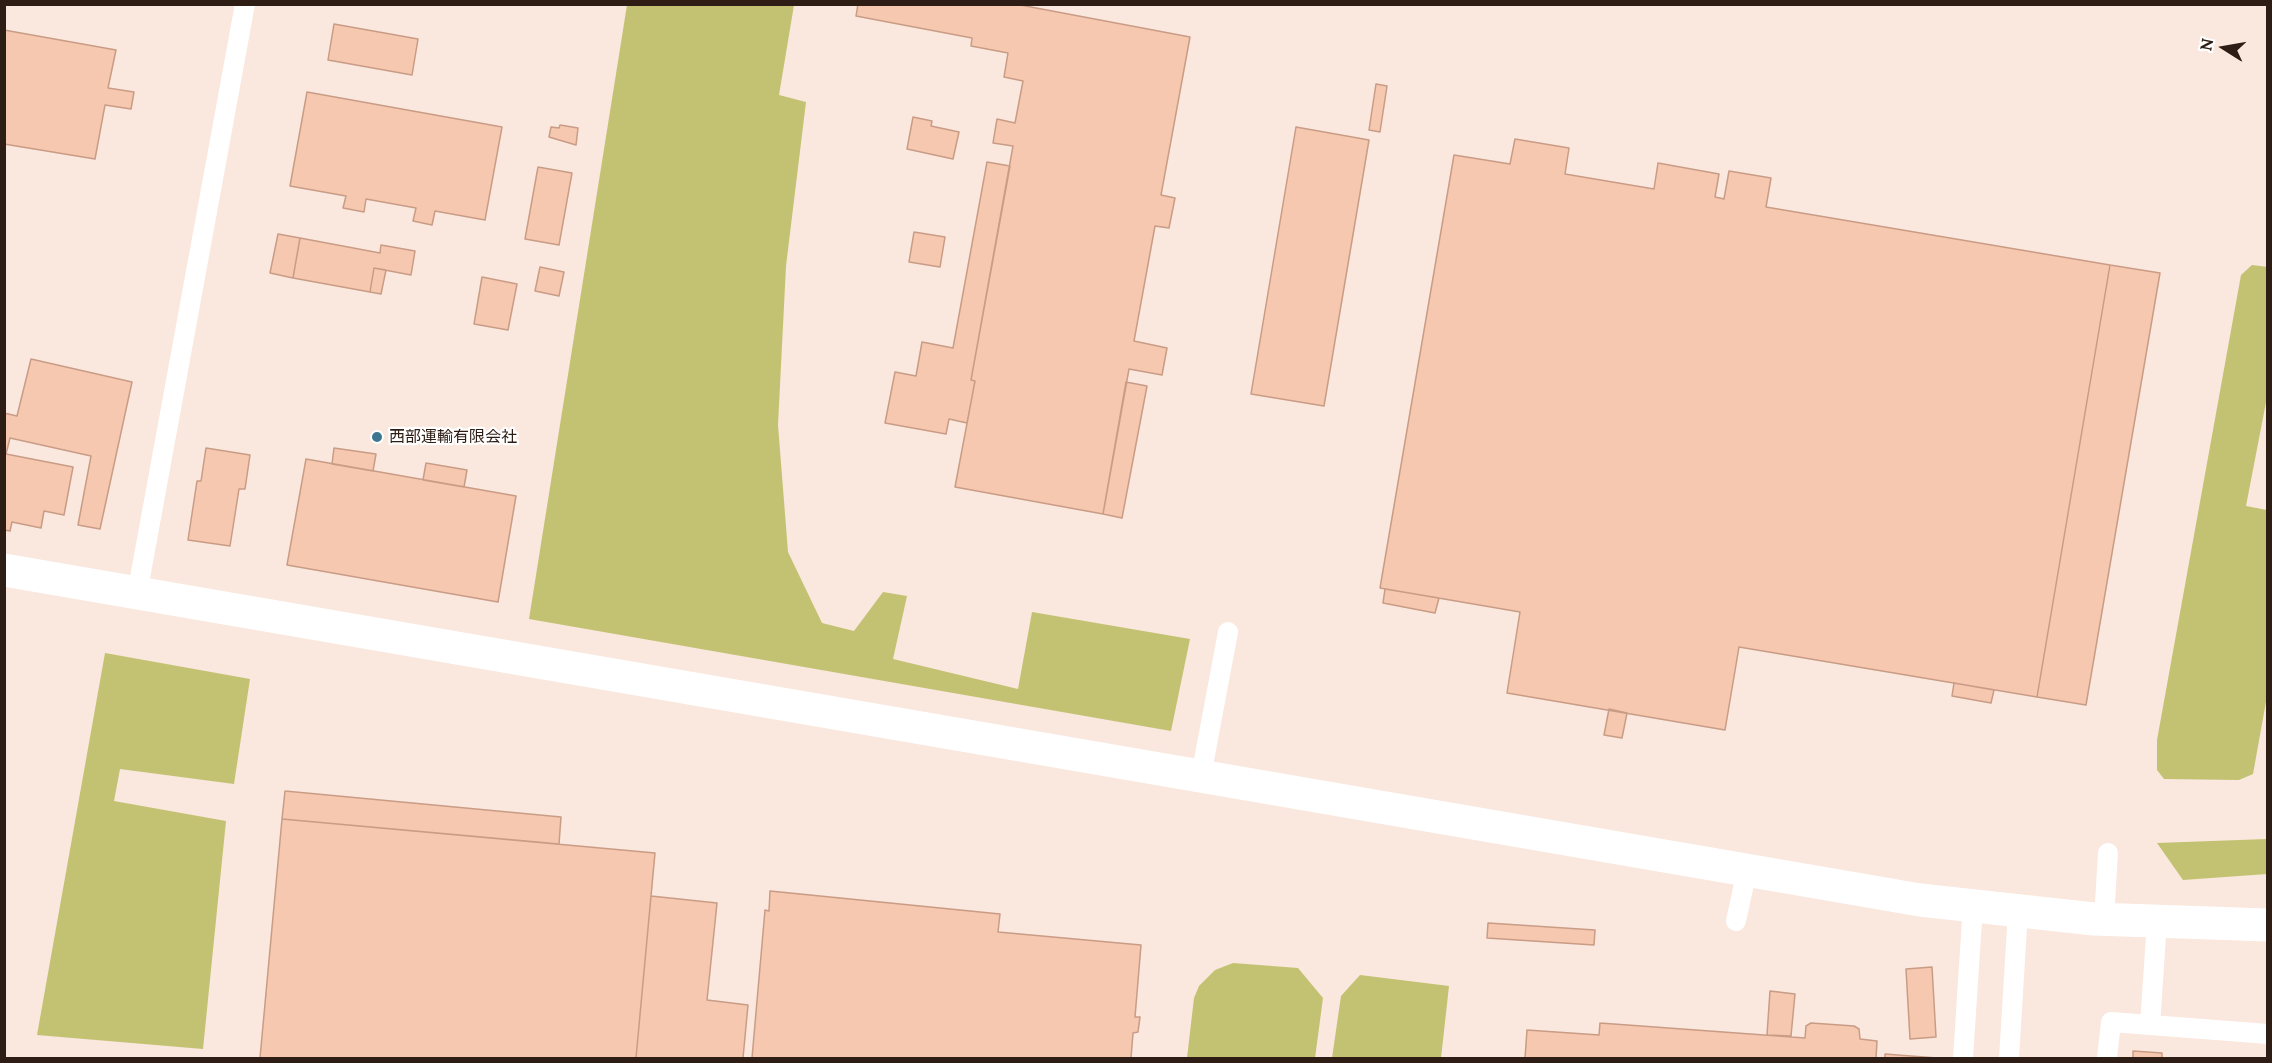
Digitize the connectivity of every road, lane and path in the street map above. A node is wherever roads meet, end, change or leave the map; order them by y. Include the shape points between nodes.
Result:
1 (245, 4) edge
2 (4, 570) edge
3 (137, 594) junction
4 (1228, 632) dead end
5 (1201, 776) junction
6 (2108, 853) dead end
7 (1747, 870) junction
8 (1973, 906) junction
9 (2018, 911) junction
10 (2104, 920) junction
11 (1736, 921) dead end
12 (2157, 921) junction
13 (2268, 925) edge
14 (2150, 1025) junction
15 (2268, 1034) edge
16 (1964, 1059) edge
17 (2009, 1059) edge
18 (2107, 1059) edge

1 - 3 lane
2 - 3 street
3 - 5 street
4 - 5 lane
5 - 7 street
6 - 10 lane
7 - 8 street
7 - 11 lane
8 - 9 street
8 - 16 lane
9 - 10 street
9 - 17 lane
10 - 12 street
12 - 13 street
12 - 14 lane
14 - 15 lane
14 - 18 lane via 2111,1022

